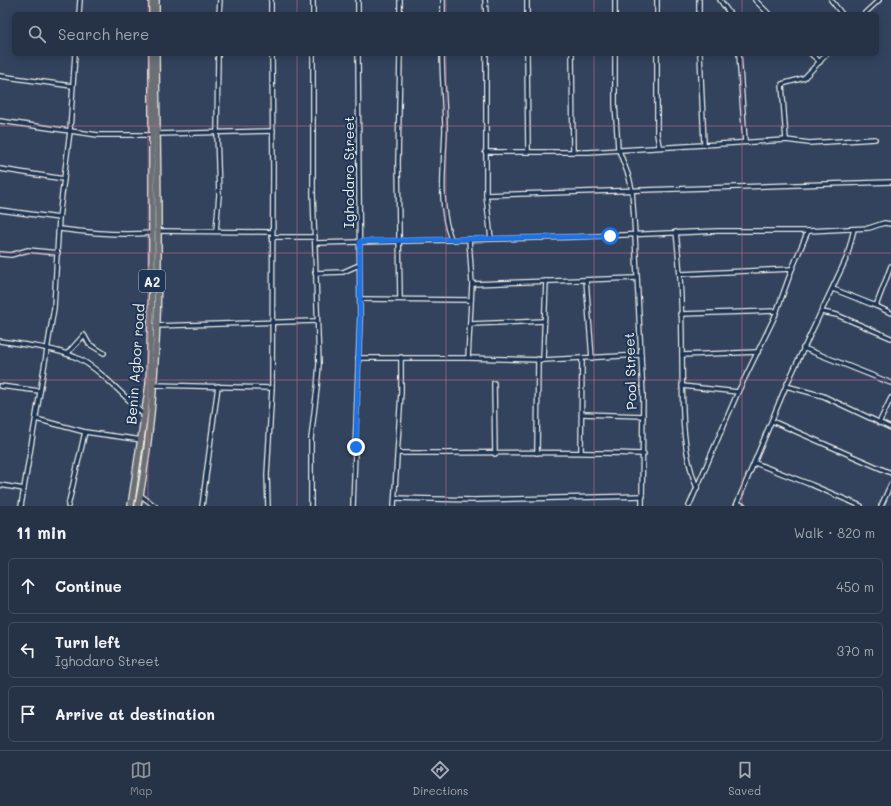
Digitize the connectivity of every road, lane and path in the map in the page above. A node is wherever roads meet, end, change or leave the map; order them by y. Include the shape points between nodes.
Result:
1 (80, 0) edge
2 (152, 0) edge
3 (156, 0) edge
4 (220, 0) edge
5 (271, 0) edge
6 (313, 0) edge
7 (358, 0) edge
8 (400, 0) edge
9 (443, 0) edge
10 (485, 0) edge
11 (527, 0) edge
12 (615, 0) edge
13 (657, 0) edge
14 (699, 0) edge
15 (720, 0) edge
16 (755, 0) edge
17 (831, 0) edge
18 (878, 0) edge
19 (79, 12) edge
20 (152, 12) edge
21 (156, 12) edge
22 (219, 12) edge
23 (271, 12) edge
24 (313, 12) edge
25 (358, 12) edge
26 (400, 12) edge
27 (443, 12) edge
28 (486, 12) edge
29 (527, 12) edge
30 (615, 12) edge
31 (657, 12) edge
32 (699, 12) edge
33 (729, 12) edge
34 (767, 12) edge
35 (840, 12) edge
36 (866, 12) edge
37 (75, 56) edge
38 (152, 56) edge
39 (156, 56) edge
40 (218, 56) edge
41 (272, 56) edge
42 (313, 56) edge
43 (358, 56) edge
44 (400, 56) edge
45 (442, 56) edge
46 (486, 56) edge
47 (527, 56) edge
48 (572, 56) edge
49 (615, 56) edge
50 (656, 56) edge
51 (700, 56) edge
52 (739, 56) edge
53 (813, 56) edge
54 (825, 56) edge
55 (820, 62) junction
56 (0, 76) edge
57 (72, 86) junction
58 (0, 121) edge
59 (70, 131) junction
60 (273, 132) junction
61 (217, 133) junction
62 (154, 134) junction
63 (875, 139) dead end
64 (786, 140) junction
65 (745, 142) junction
66 (704, 144) junction
67 (659, 146) junction
68 (618, 148) junction
69 (528, 151) junction
70 (574, 151) junction
71 (485, 152) junction
72 (0, 169) edge
73 (64, 180) junction
74 (891, 182) edge
75 (632, 190) junction
76 (486, 195) junction
77 (0, 210) edge
78 (59, 218) junction
79 (891, 224) edge
80 (60, 229) junction
81 (854, 229) junction
82 (216, 231) junction
83 (808, 231) junction
84 (154, 232) junction
85 (676, 232) junction
86 (272, 235) junction
87 (635, 235) junction
88 (314, 237) junction
89 (451, 239) junction
90 (491, 239) junction
91 (400, 240) junction
92 (469, 240) junction
93 (360, 241) junction
94 (315, 243) junction
95 (58, 253) junction
96 (0, 254) edge
97 (359, 265) junction
98 (891, 266) edge
99 (792, 269) junction
100 (315, 273) junction
101 (681, 274) junction
102 (637, 278) junction
103 (586, 280) junction
104 (546, 281) junction
105 (472, 284) junction
106 (833, 289) junction
107 (360, 299) junction
108 (400, 299) junction
109 (471, 300) junction
110 (876, 306) junction
111 (777, 311) junction
112 (822, 312) junction
113 (891, 313) edge
114 (680, 314) junction
115 (316, 321) junction
116 (544, 321) junction
117 (272, 322) junction
118 (470, 324) junction
119 (156, 326) junction
120 (891, 338) edge
121 (0, 341) edge
122 (804, 348) junction
123 (48, 349) junction
124 (758, 352) junction
125 (104, 353) dead end
126 (67, 354) junction
127 (682, 355) junction
128 (641, 356) junction
129 (401, 357) junction
130 (358, 358) junction
131 (468, 358) junction
132 (592, 358) junction
133 (540, 360) junction
134 (582, 360) junction
135 (494, 383) dead end
136 (891, 383) edge
137 (154, 384) junction
138 (0, 386) edge
139 (218, 386) junction
140 (682, 386) junction
141 (786, 386) junction
142 (272, 388) junction
143 (40, 391) junction
144 (738, 392) junction
145 (891, 398) edge
146 (582, 414) junction
147 (145, 416) junction
148 (643, 416) junction
149 (36, 419) junction
150 (772, 421) junction
151 (879, 423) junction
152 (891, 428) edge
153 (85, 432) junction
154 (142, 440) junction
155 (581, 452) junction
156 (398, 453) junction
157 (495, 454) junction
158 (537, 454) junction
159 (644, 454) junction
160 (754, 462) junction
161 (891, 474) edge
162 (891, 484) edge
163 (0, 485) edge
164 (24, 488) junction
165 (697, 488) junction
166 (140, 495) junction
167 (643, 496) junction
168 (395, 498) junction
169 (737, 505) edge
170 (20, 506) edge
171 (68, 506) edge
172 (132, 506) edge
173 (138, 506) edge
174 (155, 506) edge
175 (202, 506) edge
176 (268, 506) edge
177 (311, 506) edge
178 (353, 506) edge
179 (394, 506) edge
180 (642, 506) edge
181 (689, 506) edge
182 (744, 506) edge
183 (861, 506) edge
184 (881, 506) edge

1 - 19 street
2 - 20 highway
3 - 21 highway
4 - 22 street
5 - 23 street
6 - 24 street
7 - 25 street
8 - 26 street
9 - 27 street
10 - 28 street
11 - 29 street
12 - 30 street
13 - 31 street
14 - 32 street
15 - 33 street
16 - 34 street
17 - 35 street
18 - 36 street
37 - 57 street
38 - 62 highway, Benin Agbor road / A2
39 - 62 highway, Benin Agbor road / A2
40 - 61 street
41 - 60 street
42 - 88 street
43 - 93 street, Ighodaro Street
44 - 91 street
45 - 89 street via 445,128 442,182 445,217
46 - 71 street
47 - 69 street
48 - 70 street
49 - 68 street, Pool Street
50 - 67 street
51 - 66 street
52 - 65 street
53 - 55 street
54 - 55 street
55 - 64 street via 802,79 782,83
56 - 57 street
57 - 59 street
58 - 59 street
59 - 62 street via 98,135
59 - 73 street
60 - 61 street
60 - 86 street
61 - 62 street
61 - 82 street via 219,195
62 - 84 highway, Benin Agbor road / A2
63 - 64 street via 810,143
64 - 65 street
65 - 66 street
66 - 67 street
67 - 68 street
68 - 70 street
68 - 75 street, Pool Street
69 - 70 street
69 - 71 street
71 - 76 street
72 - 73 street
73 - 78 street
74 - 75 street
75 - 76 street
75 - 87 street, Pool Street
76 - 90 street
77 - 78 street
78 - 80 street
79 - 81 street
80 - 84 street via 133,235
80 - 95 street
81 - 83 street
81 - 106 street via 847,257
82 - 84 street
82 - 86 street
83 - 85 street
83 - 99 street
84 - 119 highway, Benin Agbor road / A2
84 - 147 highway, Benin Agbor road / A2 via 149,384
85 - 87 street
85 - 101 street
86 - 88 street
86 - 117 street
87 - 90 street
87 - 102 street, Pool Street
88 - 94 street
89 - 91 street
89 - 92 street
90 - 92 street
91 - 93 street
91 - 108 street
92 - 105 street
93 - 94 street
93 - 97 street, Ighodaro Street
94 - 100 street
95 - 96 street via 28,250 11,255
95 - 123 street
97 - 100 street via 343,272
97 - 107 street, Ighodaro Street
98 - 110 street
99 - 101 street
99 - 111 street
100 - 115 street
101 - 114 street
102 - 103 street
102 - 128 street, Pool Street
103 - 104 street
103 - 132 street
104 - 105 street
104 - 116 street
105 - 109 street
106 - 110 street
106 - 112 street
107 - 108 street
107 - 130 street, Ighodaro Street
108 - 109 street
109 - 118 street
110 - 113 street
111 - 114 street
111 - 124 street
112 - 120 street via 837,315
112 - 122 street
114 - 127 street
115 - 117 street
115 - 177 street via 319,364 311,440
116 - 118 street
116 - 133 street
117 - 119 street
117 - 142 street
118 - 131 street
119 - 137 highway, Benin Agbor road / A2
121 - 123 street
122 - 136 street
122 - 141 street
123 - 126 street
123 - 143 street
124 - 127 street
124 - 144 street
125 - 126 street via 90,344 84,335
126 - 147 street via 96,371
127 - 140 street
128 - 132 street
128 - 148 street, Pool Street
129 - 130 street
129 - 131 street
129 - 156 street
130 - 178 street, Ighodaro Street
131 - 133 street
132 - 134 street
133 - 134 street
133 - 158 street
134 - 146 street
135 - 157 street
137 - 139 street
137 - 166 highway, Benin Agbor road / A2
138 - 143 street
139 - 142 street
139 - 175 street
140 - 144 street
140 - 165 street via 686,453
141 - 150 street
141 - 151 street via 823,396
142 - 176 street
143 - 149 street
144 - 165 street
145 - 151 street
146 - 148 street
146 - 155 street
147 - 154 highway, Benin Agbor road / A2
148 - 159 street, Pool Street
149 - 153 street
149 - 164 street
150 - 160 street
150 - 161 street
151 - 152 street
153 - 154 street
153 - 171 street
154 - 172 highway, Benin Agbor road / A2
155 - 158 street
155 - 159 street
156 - 157 street
156 - 168 street
157 - 158 street
159 - 167 street, Pool Street
160 - 169 street
160 - 183 street
162 - 184 street
163 - 164 street
164 - 170 street
165 - 181 street
166 - 173 highway, Benin Agbor road / A2
166 - 174 street
167 - 168 street via 473,500
167 - 180 street, Pool Street
168 - 179 street
169 - 182 street

